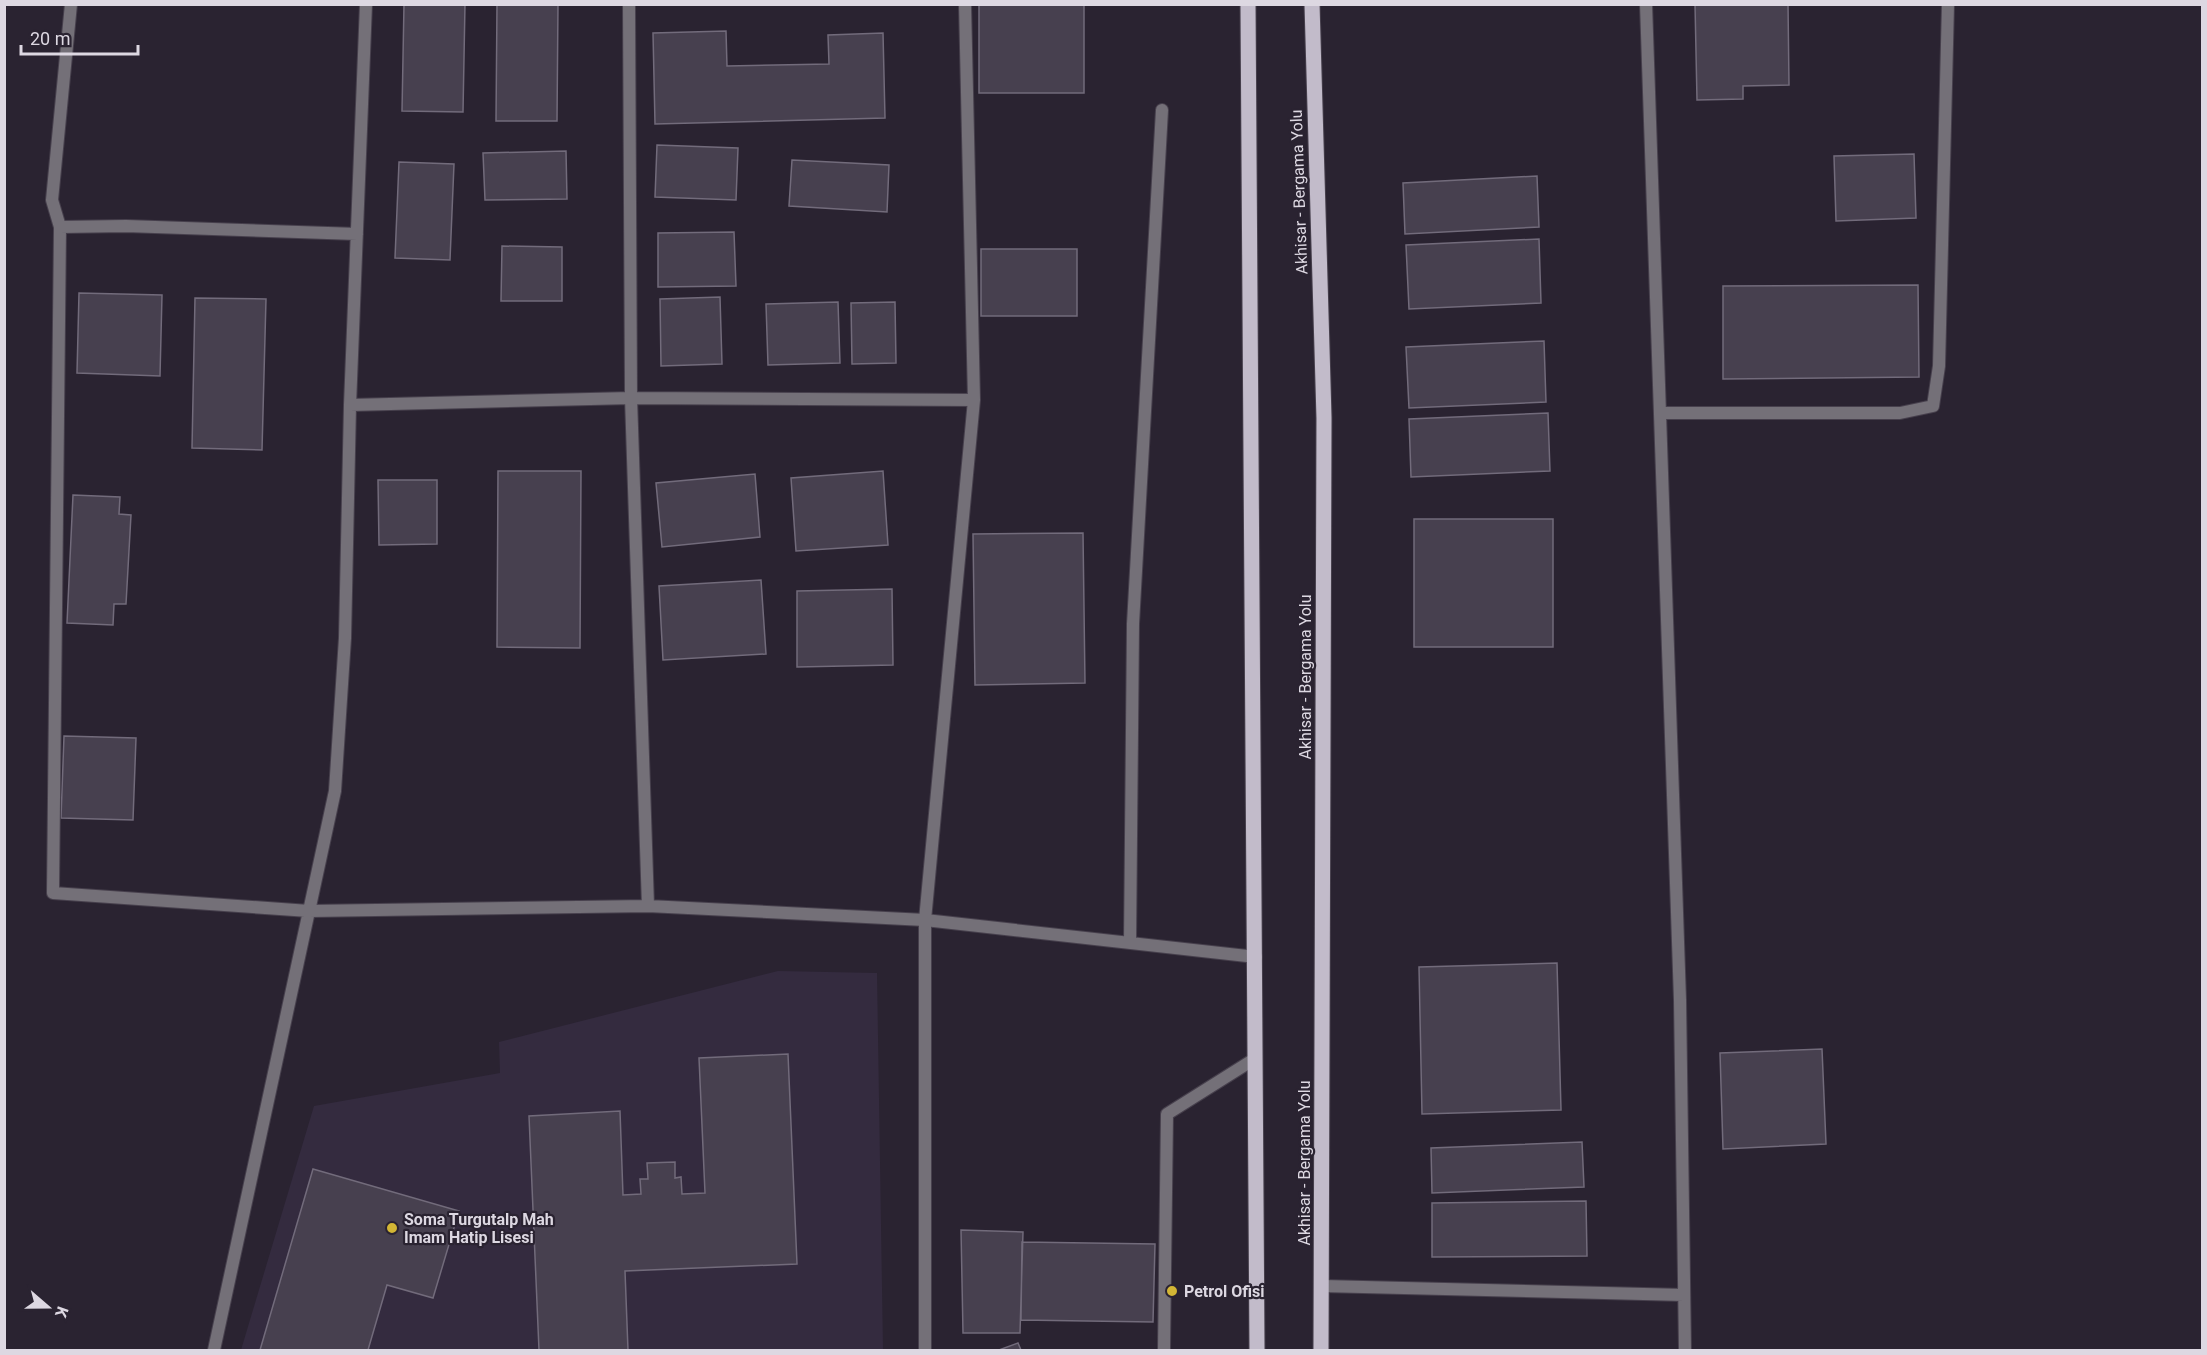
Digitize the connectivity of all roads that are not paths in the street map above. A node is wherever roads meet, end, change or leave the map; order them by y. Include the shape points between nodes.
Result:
1 (71, 4) edge
2 (366, 4) edge
3 (628, 4) edge
4 (965, 4) edge
5 (1248, 4) edge
6 (1312, 4) edge
7 (1646, 4) edge
8 (1948, 4) edge
9 (1162, 110) dead end
10 (60, 227) junction
11 (357, 234) junction
12 (631, 398) junction
13 (974, 400) junction
14 (350, 405) junction
15 (1660, 413) junction
16 (648, 906) junction
17 (309, 911) junction
18 (925, 920) junction
19 (1130, 943) junction
20 (1256, 957) junction
21 (1256, 1058) junction
22 (1322, 1286) junction
23 (1684, 1295) junction
24 (214, 1350) edge
25 (925, 1350) edge
26 (1164, 1350) edge
27 (1257, 1350) edge
28 (1322, 1350) edge
29 (1685, 1350) edge

1 - 10 street via 52,200
2 - 11 street
3 - 12 street
4 - 13 street
5 - 20 main road
6 - 22 main road, Akhisar - Bergama Yolu via 1324,418
7 - 15 street
8 - 15 street via 1939,366 1933,406 1900,413
9 - 19 street via 1133,624
10 - 11 street
10 - 17 street via 53,892
11 - 14 street
12 - 13 street
12 - 14 street
12 - 16 street
13 - 18 street
14 - 17 street via 345,638 335,791
15 - 23 street via 1680,1000
16 - 17 street
16 - 18 street
17 - 24 street
18 - 19 street
18 - 25 street
19 - 20 street
20 - 21 main road
21 - 26 street via 1167,1114
21 - 27 main road
22 - 23 street
22 - 28 main road, Akhisar - Bergama Yolu
23 - 29 street

